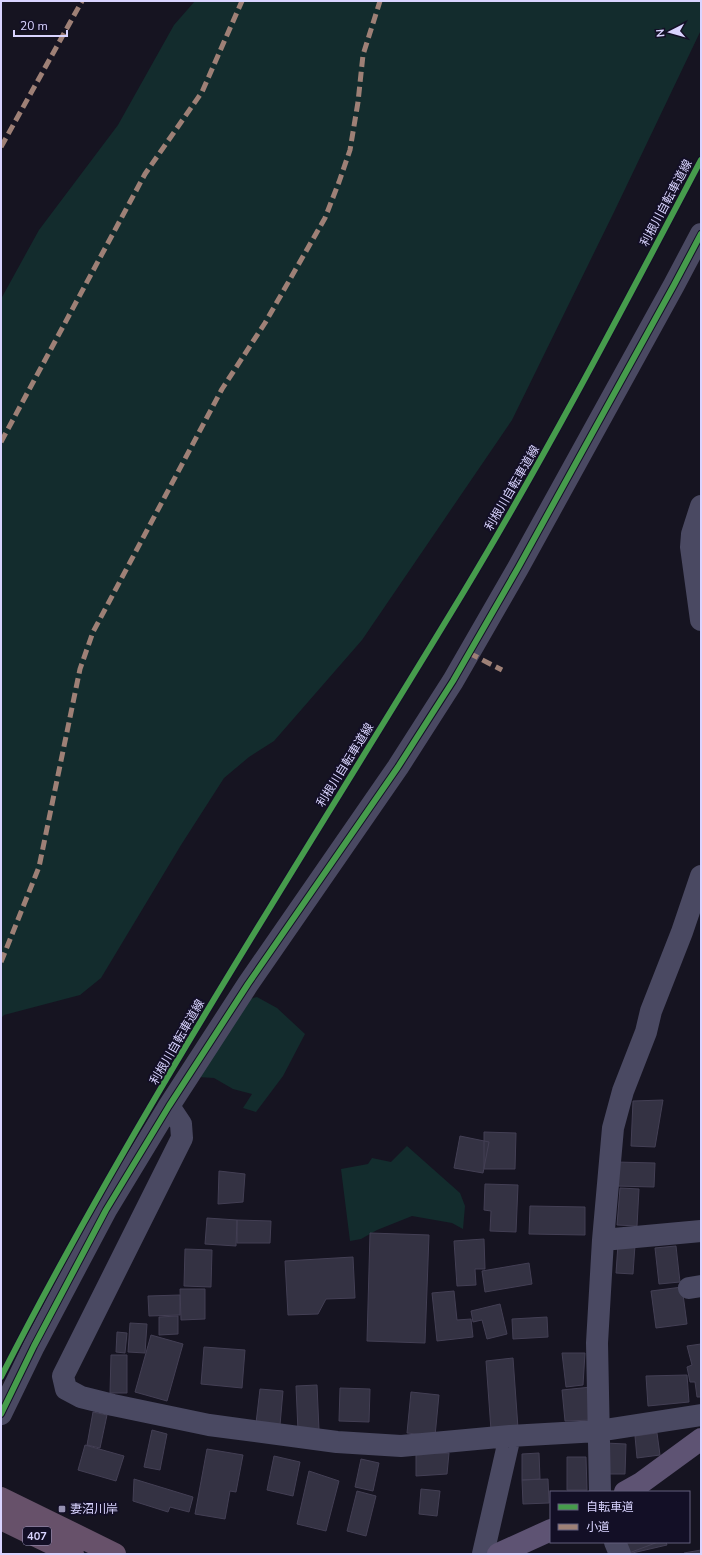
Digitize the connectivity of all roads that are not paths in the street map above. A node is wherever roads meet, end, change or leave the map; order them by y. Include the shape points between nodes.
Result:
1 (701, 234) edge
2 (701, 506) edge
3 (701, 620) edge
4 (701, 876) edge
5 (169, 1106) junction
6 (701, 1231) edge
7 (603, 1240) junction
8 (1, 1414) edge
9 (701, 1415) edge
10 (598, 1431) junction
11 (510, 1436) junction
12 (701, 1439) edge
13 (600, 1491) edge
14 (627, 1491) edge
15 (1, 1498) edge
16 (1, 1519) edge
17 (550, 1530) edge
18 (615, 1543) edge
19 (73, 1554) edge
20 (115, 1554) edge
21 (483, 1554) edge
22 (498, 1554) edge
23 (620, 1554) edge

1 - 5 street via 548,514 453,681 398,767 248,984
2 - 3 street via 692,534
4 - 7 street via 651,1011 617,1113 613,1128
5 - 8 street via 106,1210
5 - 11 street via 181,1124 182,1138 63,1376 66,1389 81,1397 209,1425 337,1442 401,1446
6 - 7 street
7 - 10 street via 597,1343
9 - 10 street
10 - 11 street
10 - 13 street
11 - 21 street
12 - 14 main road
15 - 20 highway, 407
16 - 19 highway, 407
17 - 22 main road
18 - 23 street

